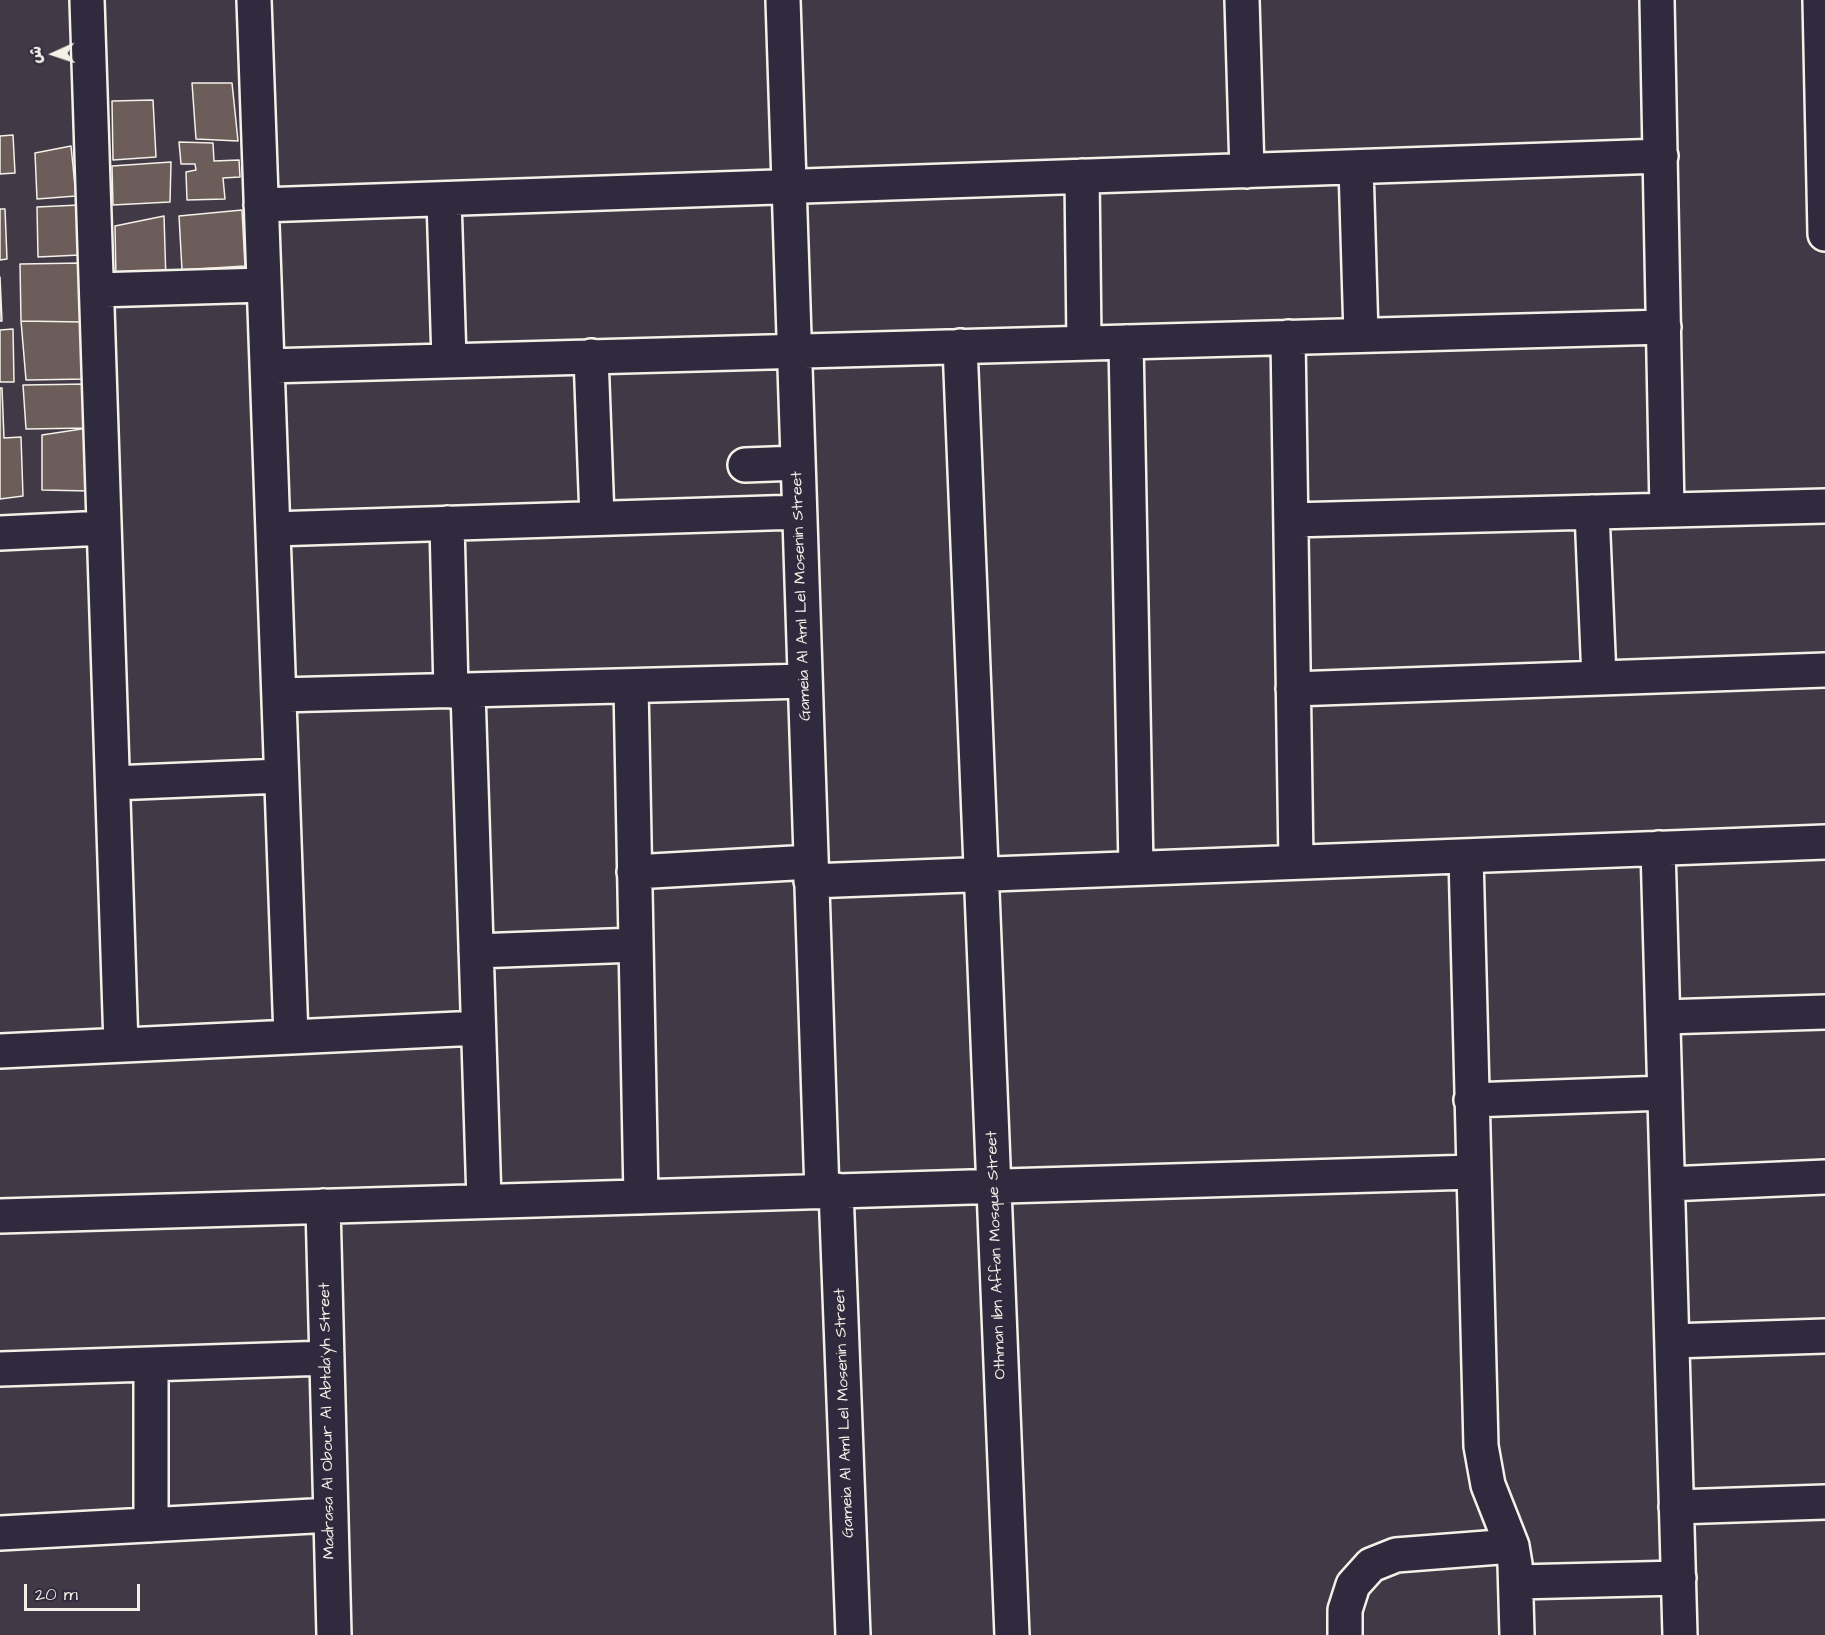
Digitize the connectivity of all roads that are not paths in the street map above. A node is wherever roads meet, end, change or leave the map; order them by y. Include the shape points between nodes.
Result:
1 (87, 0) edge
2 (254, 0) edge
3 (783, 0) edge
4 (1242, 0) edge
5 (1657, 0) edge
6 (1820, 0) edge
7 (1661, 156) junction
8 (1356, 167) junction
9 (1247, 171) junction
10 (1082, 176) junction
11 (789, 187) junction
12 (444, 199) junction
13 (261, 205) junction
14 (1825, 234) edge
15 (264, 285) junction
16 (97, 290) junction
17 (1664, 327) junction
18 (1361, 335) junction
19 (1287, 337) junction
20 (1126, 342) junction
21 (1084, 343) junction
22 (960, 346) junction
23 (794, 351) junction
24 (591, 356) junction
25 (448, 360) junction
26 (267, 366) junction
27 (798, 463) junction
28 (745, 465) dead end
29 (1825, 506) edge
30 (1667, 510) junction
31 (799, 512) junction
32 (1592, 512) junction
33 (597, 518) junction
34 (1291, 520) junction
35 (447, 523) junction
36 (104, 528) junction
37 (273, 529) junction
38 (0, 533) edge
39 (1825, 670) edge
40 (1599, 678) junction
41 (805, 681) junction
42 (630, 686) junction
43 (1293, 688) junction
44 (459, 691) junction
45 (279, 695) junction
46 (281, 776) junction
47 (113, 783) junction
48 (1825, 842) edge
49 (1658, 848) junction
50 (1466, 856) junction
51 (1296, 862) junction
52 (1136, 868) junction
53 (634, 872) junction
54 (811, 872) junction
55 (981, 874) junction
56 (636, 945) junction
57 (476, 951) junction
58 (1825, 1012) edge
59 (1663, 1017) junction
60 (478, 1028) junction
61 (291, 1037) junction
62 (121, 1045) junction
63 (0, 1051) edge
64 (1665, 1093) junction
65 (1471, 1100) junction
66 (1473, 1172) junction
67 (1825, 1177) edge
68 (1668, 1184) junction
69 (994, 1186) junction
70 (829, 1191) junction
71 (641, 1197) junction
72 (484, 1201) junction
73 (323, 1206) junction
74 (0, 1216) edge
75 (1825, 1336) edge
76 (1672, 1341) junction
77 (327, 1358) junction
78 (151, 1364) junction
79 (0, 1369) edge
80 (1825, 1502) edge
81 (1676, 1507) junction
82 (331, 1515) junction
83 (151, 1525) junction
84 (0, 1533) edge
85 (1512, 1546) junction
86 (1679, 1578) junction
87 (1517, 1582) junction
88 (334, 1635) edge
89 (853, 1635) edge
90 (1012, 1635) edge
91 (1346, 1635) edge
92 (1517, 1635) edge
93 (1680, 1635) edge

1 - 16 street
2 - 13 street
3 - 11 street, Gameia Al Aml Lel Mosenin Street
4 - 9 street
5 - 7 street
6 - 14 street
7 - 8 street
7 - 17 street
8 - 9 street
8 - 18 street
9 - 10 street
10 - 11 street
10 - 21 street
11 - 12 street
11 - 23 street, Gameia Al Aml Lel Mosenin Street
12 - 13 street
12 - 25 street
13 - 15 street
15 - 16 street
15 - 26 street
16 - 36 street
17 - 18 street
17 - 30 street
18 - 19 street
19 - 20 street
19 - 34 street
20 - 21 street
20 - 52 street
21 - 22 street
22 - 23 street
22 - 55 street, Othman Ibn Affan Mosque Street
23 - 24 street
23 - 27 street, Gameia Al Aml Lel Mosenin Street
24 - 25 street
24 - 33 street
25 - 26 street
26 - 37 street
27 - 28 street
27 - 31 street, Gameia Al Aml Lel Mosenin Street
29 - 30 street
30 - 32 street
31 - 33 street
31 - 41 street, Gameia Al Aml Lel Mosenin Street
32 - 34 street
32 - 40 street
33 - 35 street
34 - 43 street
35 - 37 street
35 - 44 street
36 - 38 street
36 - 47 street
37 - 45 street
39 - 40 street
40 - 43 street
41 - 42 street
41 - 54 street, Gameia Al Aml Lel Mosenin Street
42 - 44 street
42 - 53 street
43 - 51 street
44 - 45 street
44 - 57 street
45 - 46 street
46 - 47 street
46 - 61 street
47 - 62 street
48 - 49 street
49 - 50 street
49 - 59 street
50 - 51 street
50 - 65 street
51 - 52 street
52 - 55 street
53 - 54 street
53 - 56 street
54 - 55 street
54 - 70 street, Gameia Al Aml Lel Mosenin Street
55 - 69 street, Othman Ibn Affan Mosque Street
56 - 57 street
56 - 71 street
57 - 60 street
58 - 59 street
59 - 64 street
60 - 61 street
60 - 72 street
61 - 62 street
62 - 63 street
64 - 65 street
64 - 68 street
65 - 66 street
66 - 69 street
66 - 85 street via 1481,1446 1488,1485
67 - 68 street
68 - 76 street
69 - 70 street
69 - 90 street, Othman Ibn Affan Mosque Street
70 - 71 street
70 - 89 street, Gameia Al Aml Lel Mosenin Street
71 - 72 street
72 - 73 street
73 - 74 street
73 - 77 street, Madrasa Al Obour Al Abtda'yh Street
75 - 76 street
76 - 81 street
77 - 78 street
77 - 82 street, Madrasa Al Obour Al Abtda'yh Street
78 - 79 street
78 - 83 street
80 - 81 street
81 - 86 street
82 - 83 street
82 - 88 street, Madrasa Al Obour Al Abtda'yh Street
83 - 84 street
85 - 87 street
85 - 91 street via 1396,1555 1371,1565 1353,1585 1345,1610
86 - 87 street
86 - 93 street
87 - 92 street

